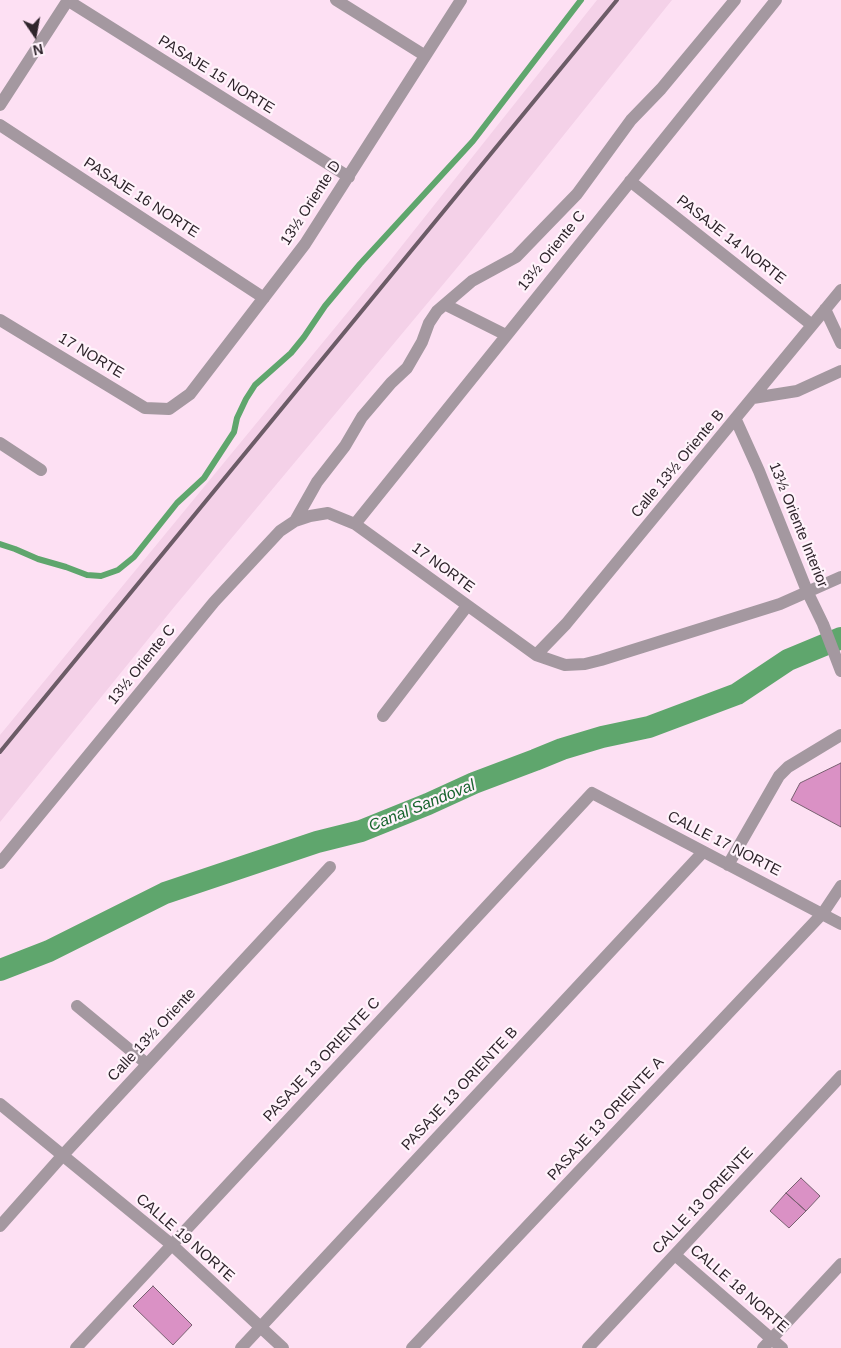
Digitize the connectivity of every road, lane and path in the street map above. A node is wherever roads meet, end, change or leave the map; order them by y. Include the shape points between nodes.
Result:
1 (67, 0) edge
2 (336, 0) edge
3 (461, 0) edge
4 (735, 0) edge
5 (776, 0) edge
6 (424, 55) junction
7 (0, 105) edge
8 (0, 125) edge
9 (348, 177) junction
10 (630, 181) junction
11 (841, 290) edge
12 (264, 298) junction
13 (446, 305) junction
14 (825, 309) junction
15 (0, 320) edge
16 (812, 325) junction
17 (506, 335) junction
18 (841, 342) edge
19 (841, 371) edge
20 (753, 398) junction
21 (169, 409) joint
22 (736, 420) junction
23 (0, 443) edge
24 (41, 470) dead end
25 (328, 513) joint
26 (295, 521) junction
27 (355, 524) junction
28 (841, 578) edge
29 (807, 591) junction
30 (467, 606) junction
31 (536, 655) junction
32 (839, 665) edge
33 (383, 716) dead end
34 (841, 735) edge
35 (592, 793) joint
36 (703, 852) junction
37 (0, 863) edge
38 (728, 865) junction
39 (330, 867) dead end
40 (841, 886) edge
41 (823, 913) junction
42 (841, 924) edge
43 (77, 1006) dead end
44 (147, 1064) junction
45 (841, 1076) edge
46 (0, 1104) edge
47 (63, 1155) junction
48 (0, 1226) edge
49 (172, 1245) junction
50 (675, 1255) junction
51 (841, 1264) edge
52 (260, 1327) junction
53 (768, 1344) edge
54 (76, 1348) edge
55 (241, 1348) edge
56 (284, 1348) edge
57 (412, 1348) edge
58 (588, 1348) edge
59 (782, 1348) edge

1 - 7 street
1 - 9 street, PASAJE 15 NORTE
2 - 6 street
3 - 6 street, 13½ Oriente D
4 - 13 street via 631,120 576,194 516,256 472,281
5 - 10 street, 13½ Oriente C
6 - 9 street, 13½ Oriente D
8 - 12 street, PASAJE 16 NORTE
9 - 12 street, 13½ Oriente D via 305,244
10 - 16 street, PASAJE 14 NORTE
10 - 17 street, 13½ Oriente C
11 - 14 street, Calle 13½ Oriente B
12 - 21 street, 13½ Oriente D via 190,394
13 - 17 street
13 - 26 street via 429,323 407,368 362,416
14 - 16 street, Calle 13½ Oriente B
14 - 18 street
15 - 21 street, 17 NORTE via 145,408
16 - 20 street, Calle 13½ Oriente B
17 - 27 street, 13½ Oriente C
19 - 20 street via 797,391
20 - 22 street, Calle 13½ Oriente B
22 - 29 street, 13½ Oriente Interior
22 - 31 street, Calle 13½ Oriente B via 566,624
23 - 24 street
25 - 26 street, 13½ Oriente C
25 - 27 street, 17 NORTE
26 - 37 street, 13½ Oriente C via 280,531 214,602
27 - 30 street, 17 NORTE
28 - 29 street, 17 NORTE
29 - 31 street, 17 NORTE via 780,604 585,664 566,665
29 - 32 street, 13½ Oriente Interior
30 - 31 street, 17 NORTE
30 - 33 street
34 - 38 street via 788,767 779,776
35 - 36 street, CALLE 17 NORTE
35 - 49 street, PASAJE 13 ORIENTE C
36 - 38 street, CALLE 17 NORTE
36 - 52 street, PASAJE 13 ORIENTE B
38 - 41 street, CALLE 17 NORTE
39 - 44 street, Calle 13½ Oriente
40 - 41 street, PASAJE 13 ORIENTE A
41 - 42 street, CALLE 17 NORTE
41 - 57 street, PASAJE 13 ORIENTE A
43 - 44 street
44 - 47 street, Calle 13½ Oriente
45 - 50 street, CALLE 13 ORIENTE
46 - 47 street, CALLE 19 NORTE
47 - 48 street, Calle 13½ Oriente
47 - 49 street, CALLE 19 NORTE
49 - 52 street, CALLE 19 NORTE
49 - 54 street, PASAJE 13 ORIENTE C
50 - 53 street, CALLE 18 NORTE
50 - 58 street, CALLE 13 ORIENTE
51 - 53 street
52 - 55 street, PASAJE 13 ORIENTE B
52 - 56 street, CALLE 19 NORTE
53 - 59 street, CALLE 18 NORTE

